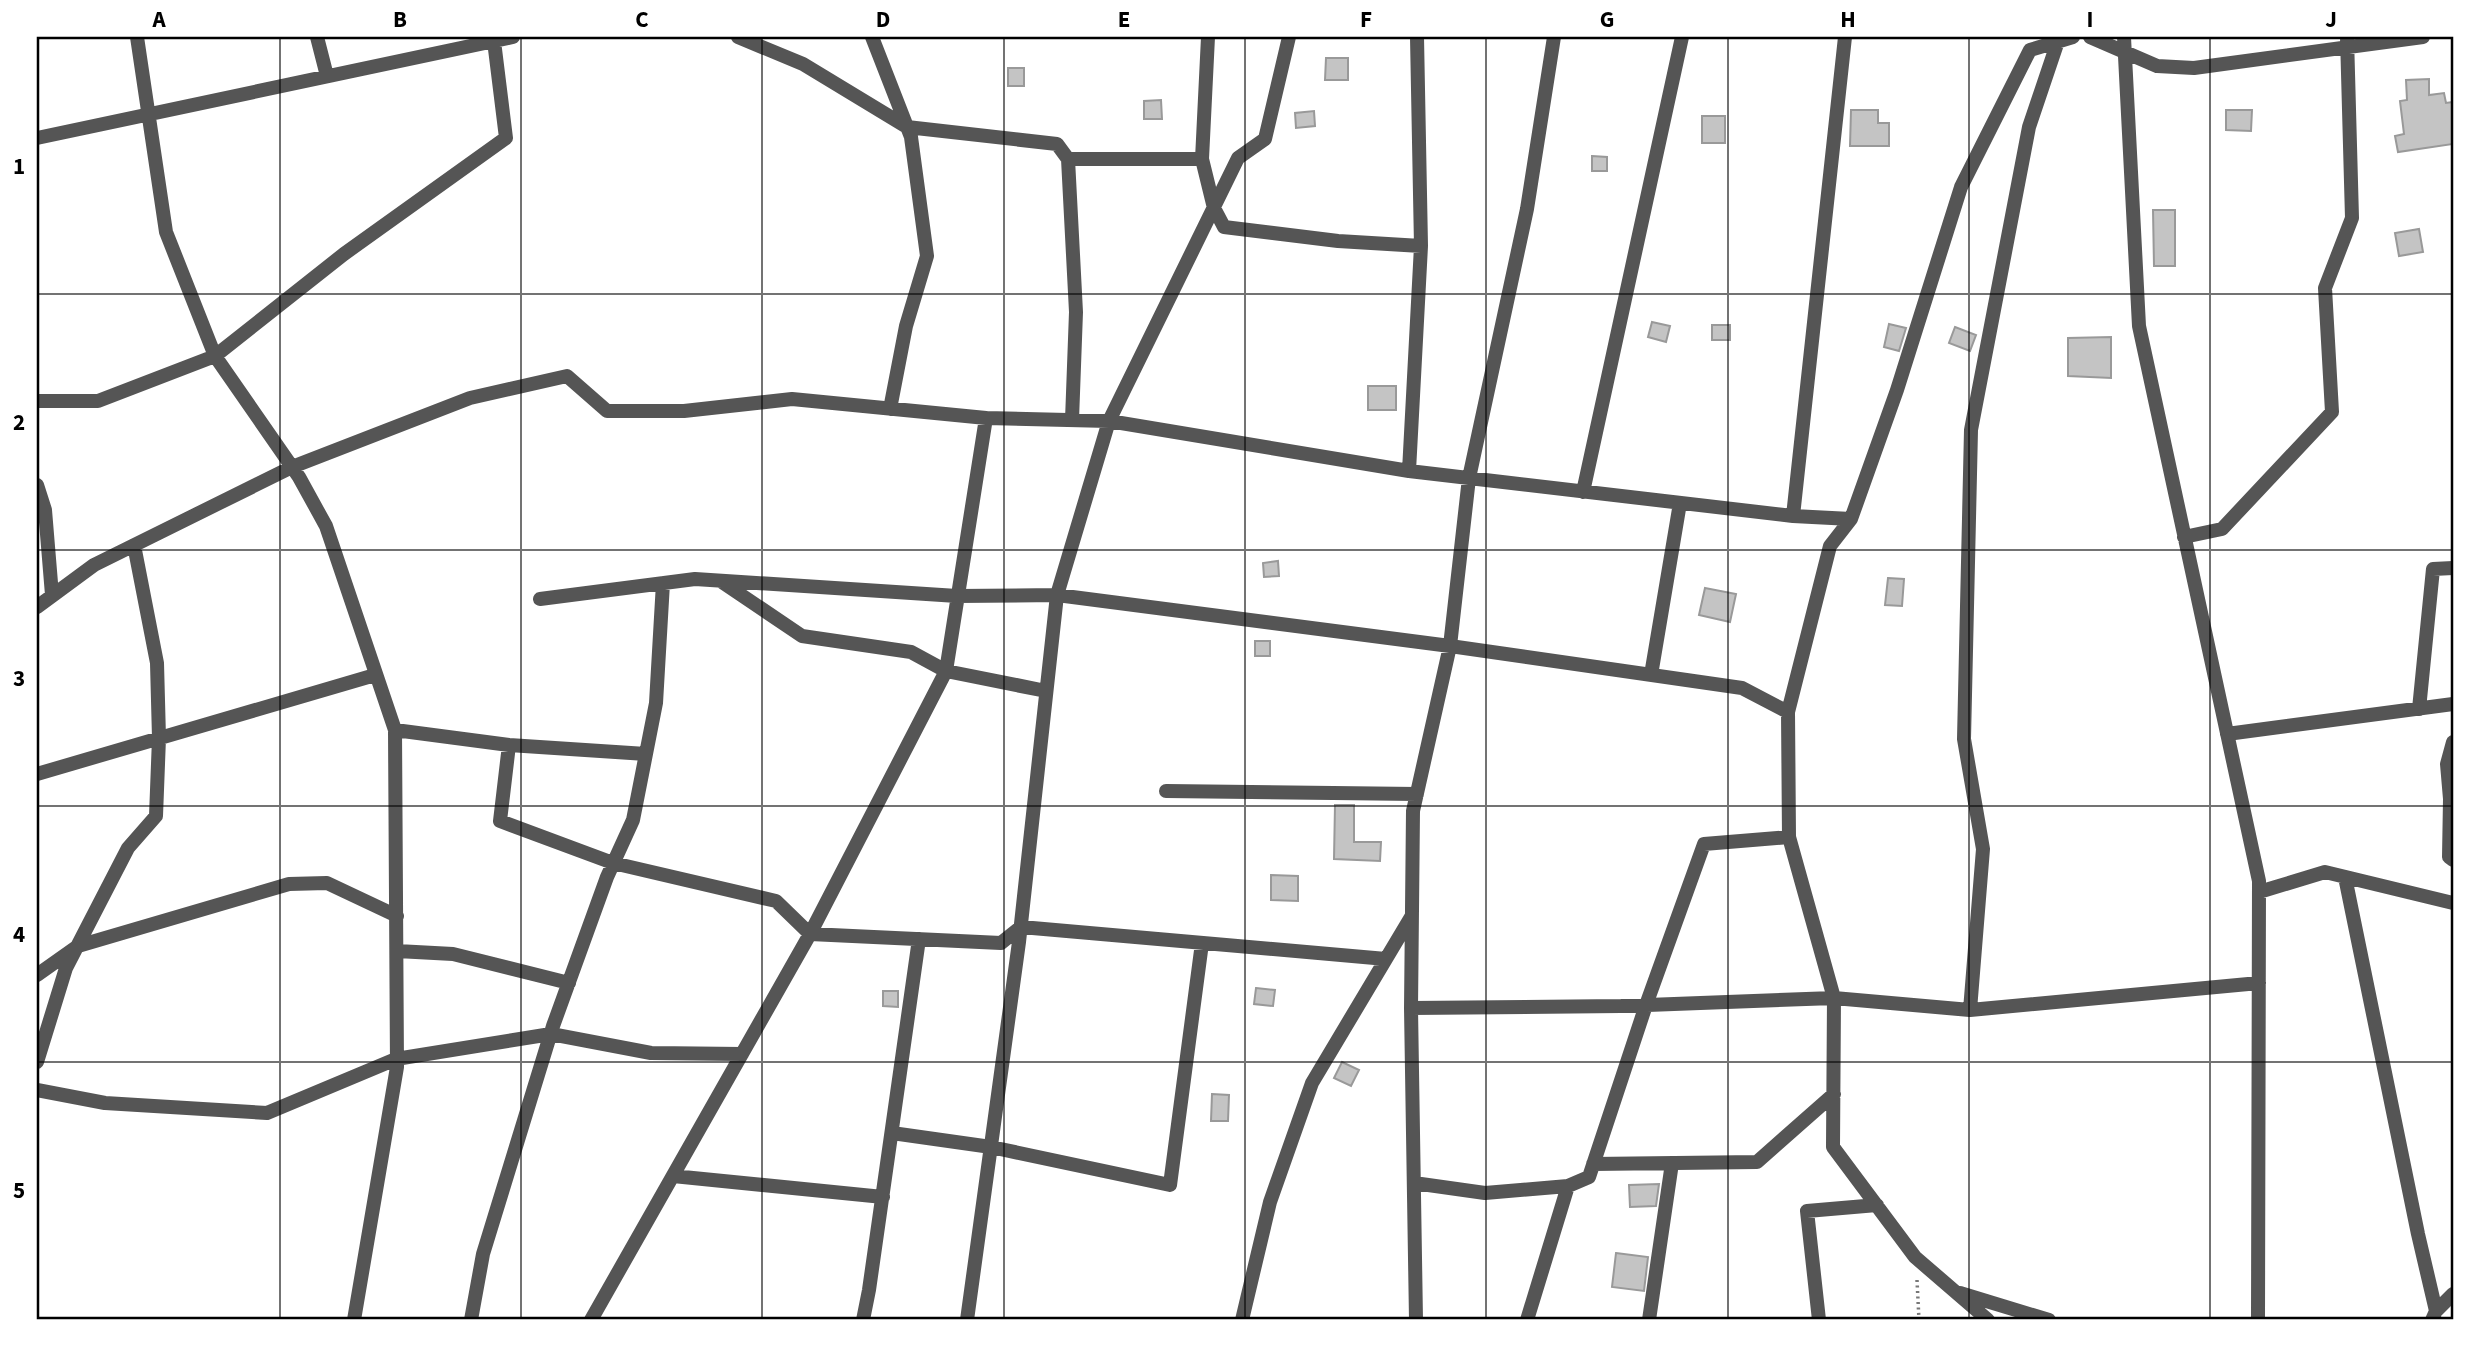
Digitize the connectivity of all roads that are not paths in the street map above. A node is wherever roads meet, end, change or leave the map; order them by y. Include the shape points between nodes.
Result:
1 (137, 37) edge
2 (317, 37) edge
3 (513, 37) edge
4 (738, 37) edge
5 (872, 37) edge
6 (1208, 37) edge
7 (1289, 37) edge
8 (1417, 37) edge
9 (1554, 37) edge
10 (1682, 37) edge
11 (1845, 37) edge
12 (2090, 37) edge
13 (2124, 37) edge
14 (2423, 37) edge
15 (2065, 39) edge
16 (494, 41) junction
17 (2348, 41) edge
18 (2125, 52) junction
19 (327, 76) junction
20 (150, 114) junction
21 (907, 127) junction
22 (37, 138) edge
23 (1068, 159) junction
24 (1202, 159) junction
25 (1213, 208) junction
26 (1422, 246) junction
27 (215, 356) junction
28 (37, 401) edge
29 (891, 409) junction
30 (986, 418) junction
31 (1072, 420) junction
32 (1109, 421) junction
33 (292, 467) junction
34 (1409, 471) junction
35 (1469, 478) junction
36 (37, 485) edge
37 (1583, 492) junction
38 (1680, 503) junction
39 (1793, 516) junction
40 (1851, 519) junction
41 (2184, 537) junction
42 (134, 545) junction
43 (2453, 568) edge
44 (721, 581) junction
45 (663, 583) junction
46 (52, 595) junction
47 (1057, 595) junction
48 (957, 596) junction
49 (540, 599) dead end
50 (37, 607) edge
51 (1450, 646) junction
52 (946, 671) junction
53 (375, 675) junction
54 (1651, 675) junction
55 (1046, 691) junction
56 (2453, 704) edge
57 (2419, 709) junction
58 (1788, 712) junction
59 (395, 730) junction
60 (2227, 734) junction
61 (159, 738) junction
62 (2453, 742) edge
63 (509, 745) junction
64 (646, 754) junction
65 (37, 774) edge
66 (1166, 791) dead end
67 (1417, 794) junction
68 (2452, 799) edge
69 (1789, 837) junction
70 (2453, 860) edge
71 (613, 863) junction
72 (2345, 877) junction
73 (2259, 892) junction
74 (2453, 903) edge
75 (1412, 915) junction
76 (397, 916) junction
77 (1021, 927) junction
78 (810, 934) junction
79 (919, 939) junction
80 (1202, 943) junction
81 (78, 946) junction
82 (397, 951) junction
83 (1386, 959) junction
84 (37, 975) edge
85 (569, 983) junction
86 (2259, 984) junction
87 (1834, 998) junction
88 (1646, 1005) junction
89 (1411, 1008) junction
90 (1970, 1010) junction
91 (551, 1034) junction
92 (743, 1054) junction
93 (396, 1059) junction
94 (37, 1062) edge
95 (37, 1090) edge
96 (1834, 1094) junction
97 (892, 1133) junction
98 (991, 1147) junction
99 (1672, 1163) junction
100 (1593, 1164) junction
101 (673, 1176) junction
102 (1414, 1183) junction
103 (1568, 1186) junction
104 (883, 1197) junction
105 (1877, 1206) junction
106 (1954, 1291) junction
107 (2453, 1294) edge
108 (2434, 1316) edge
109 (354, 1320) edge
110 (471, 1320) edge
111 (591, 1320) edge
112 (863, 1320) edge
113 (967, 1320) edge
114 (1242, 1320) edge
115 (1416, 1320) edge
116 (1527, 1320) edge
117 (1649, 1320) edge
118 (1819, 1320) edge
119 (1988, 1320) edge
120 (2049, 1320) edge
121 (2258, 1320) edge

1 - 20 street
2 - 19 street
3 - 16 street
4 - 21 street via 803,64
5 - 21 street
6 - 24 street
7 - 25 street via 1265,139 1238,158
8 - 26 street
9 - 35 street via 1527,209
10 - 37 street
11 - 39 street
12 - 18 street
13 - 18 street
14 - 17 street
15 - 40 street via 2030,50 1961,187
15 - 90 street via 2029,127 1971,430 1964,739 1983,849
16 - 19 street
16 - 27 street via 506,138 344,254
17 - 18 street via 2194,68 2157,66
17 - 41 street via 2352,218 2325,289 2332,412 2222,529
18 - 41 street via 2139,326
19 - 20 street
20 - 22 street
20 - 27 street via 166,232
21 - 23 street via 1057,144
21 - 29 street via 927,256 906,327
23 - 24 street
23 - 31 street via 1076,312
24 - 25 street
25 - 26 street via 1224,227
25 - 32 street
26 - 34 street
27 - 28 street via 98,401
27 - 33 street
29 - 30 street
29 - 33 street via 792,398 684,411 607,411 567,376 470,398
30 - 31 street
30 - 48 street
31 - 32 street
32 - 34 street
32 - 47 street
33 - 42 street
33 - 53 street via 326,526
34 - 35 street
35 - 37 street
35 - 51 street
36 - 46 street via 45,510
37 - 38 street
38 - 39 street
38 - 54 street
39 - 40 street
40 - 58 street via 1830,546
41 - 60 street
42 - 46 street via 94,565
42 - 61 street via 157,663
43 - 57 street via 2433,569
44 - 45 street
44 - 48 street
44 - 52 street via 802,636 911,652
45 - 49 street
45 - 64 street via 656,703
46 - 50 street
47 - 48 street
47 - 51 street
47 - 55 street
48 - 52 street
51 - 54 street
51 - 67 street
52 - 55 street
52 - 78 street
53 - 59 street
53 - 61 street
54 - 58 street via 1742,688
55 - 77 street
56 - 57 street
57 - 60 street
58 - 69 street
59 - 63 street
59 - 76 street
60 - 73 street
61 - 65 street
61 - 81 street via 156,816 128,848
62 - 68 street via 2447,764
63 - 64 street
63 - 71 street via 500,821
64 - 71 street via 633,820
66 - 67 street
67 - 75 street
68 - 70 street via 2449,857
69 - 87 street
69 - 88 street via 1704,844
71 - 78 street via 776,901
71 - 85 street
72 - 73 street via 2325,872
72 - 74 street
72 - 108 street
73 - 86 street
75 - 83 street
75 - 89 street
76 - 81 street via 327,883 289,884
76 - 82 street
77 - 79 street via 1001,943
77 - 80 street
77 - 98 street
78 - 79 street
78 - 92 street
79 - 97 street
80 - 83 street
80 - 98 street via 1170,1185
81 - 84 street
81 - 94 street via 66,968
82 - 85 street via 453,954
82 - 93 street
83 - 114 street via 1312,1083 1270,1202
85 - 91 street
86 - 90 street
86 - 121 street
87 - 88 street
87 - 90 street
87 - 96 street
88 - 89 street
88 - 100 street
89 - 102 street
91 - 92 street via 651,1053
91 - 93 street
91 - 110 street via 483,1254
92 - 101 street
93 - 95 street via 267,1113 105,1103
93 - 109 street
96 - 99 street via 1757,1161
96 - 105 street via 1833,1147
97 - 98 street
97 - 104 street
98 - 113 street
99 - 100 street
99 - 117 street
100 - 103 street via 1589,1177
101 - 104 street
101 - 111 street
102 - 103 street via 1485,1194
102 - 115 street
103 - 116 street
104 - 112 street
105 - 106 street via 1915,1257
105 - 118 street via 1807,1211
106 - 119 street
106 - 120 street
107 - 108 street

